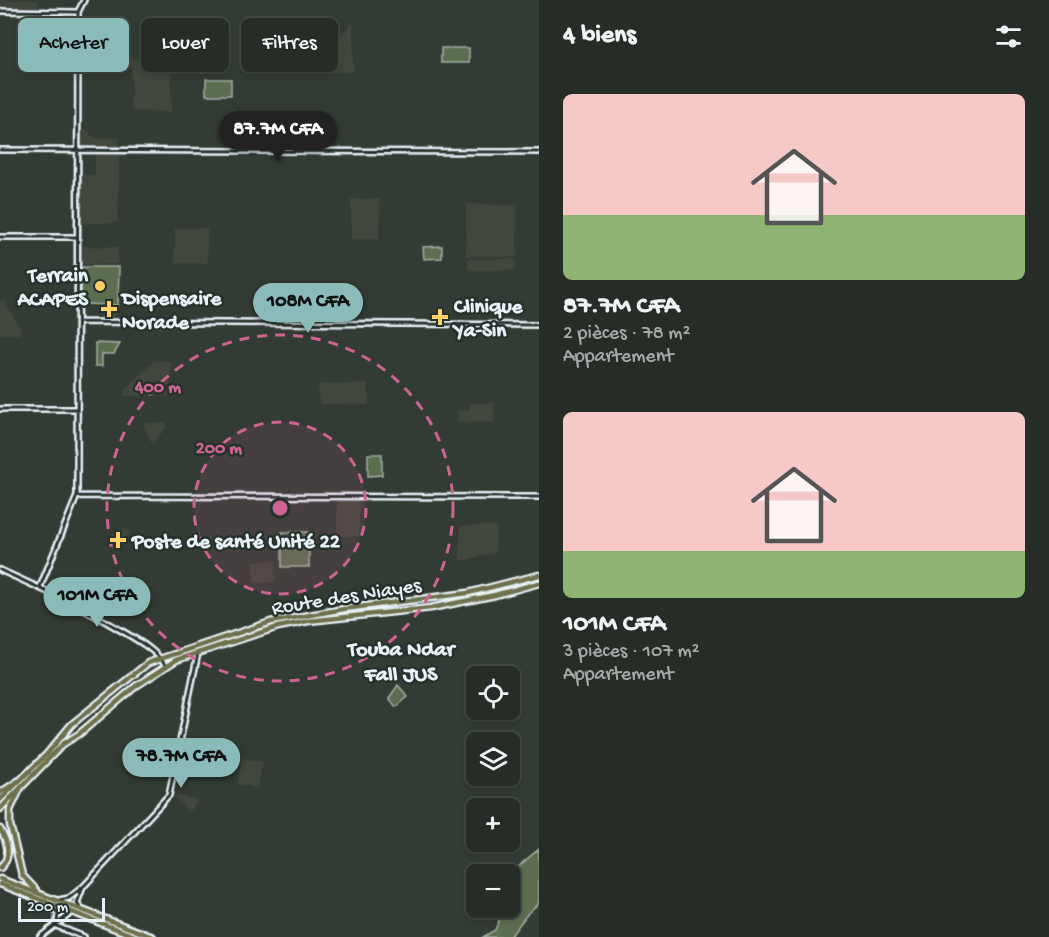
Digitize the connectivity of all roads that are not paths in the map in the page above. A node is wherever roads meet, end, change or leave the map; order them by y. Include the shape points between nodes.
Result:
1 (84, 0) edge
2 (0, 12) edge
3 (78, 12) junction
4 (0, 150) edge
5 (78, 151) junction
6 (539, 152) edge
7 (0, 237) edge
8 (77, 237) junction
9 (78, 322) junction
10 (539, 325) edge
11 (0, 409) edge
12 (77, 410) junction
13 (77, 496) junction
14 (539, 497) edge
15 (0, 570) edge
16 (539, 575) edge
17 (539, 583) edge
18 (40, 587) junction
19 (198, 653) junction
20 (161, 659) junction
21 (165, 665) junction
22 (18, 781) junction
23 (20, 789) junction
24 (0, 793) edge
25 (0, 800) edge
26 (0, 809) edge
27 (0, 829) edge
28 (0, 868) edge
29 (0, 879) edge
30 (0, 884) edge
31 (84, 886) junction
32 (44, 897) junction
33 (52, 902) junction
34 (71, 913) junction
35 (90, 914) junction
36 (55, 924) junction
37 (40, 937) edge
38 (84, 937) edge
39 (136, 937) edge
40 (153, 937) edge

1 - 3 street
2 - 3 street
3 - 5 street
4 - 5 street
5 - 6 street
5 - 8 street
7 - 8 street
8 - 9 street
9 - 10 street
9 - 12 street
11 - 12 street
12 - 13 street
13 - 14 street
13 - 18 street
15 - 18 street
16 - 20 main road, Route des Niayes via 468,593 276,621
17 - 19 main road, Route des Niayes via 431,608 278,627
18 - 20 street via 94,614
19 - 21 main road, Route des Niayes
19 - 31 street via 169,795
20 - 21 street
20 - 22 main road, Route des Niayes via 141,667 72,724
21 - 23 main road, Route des Niayes via 63,744
22 - 24 main road
22 - 25 main road, Route des Niayes
23 - 26 main road, Route des Niayes
23 - 32 main road via 9,819 17,858 25,880
27 - 28 main road via 8,853
29 - 32 main road
30 - 33 main road
31 - 33 street via 69,898
31 - 35 street via 77,903
32 - 33 main road
33 - 34 main road
33 - 35 main road
33 - 36 street via 58,914
34 - 36 street
34 - 39 main road
35 - 40 main road
36 - 37 street
36 - 38 street

